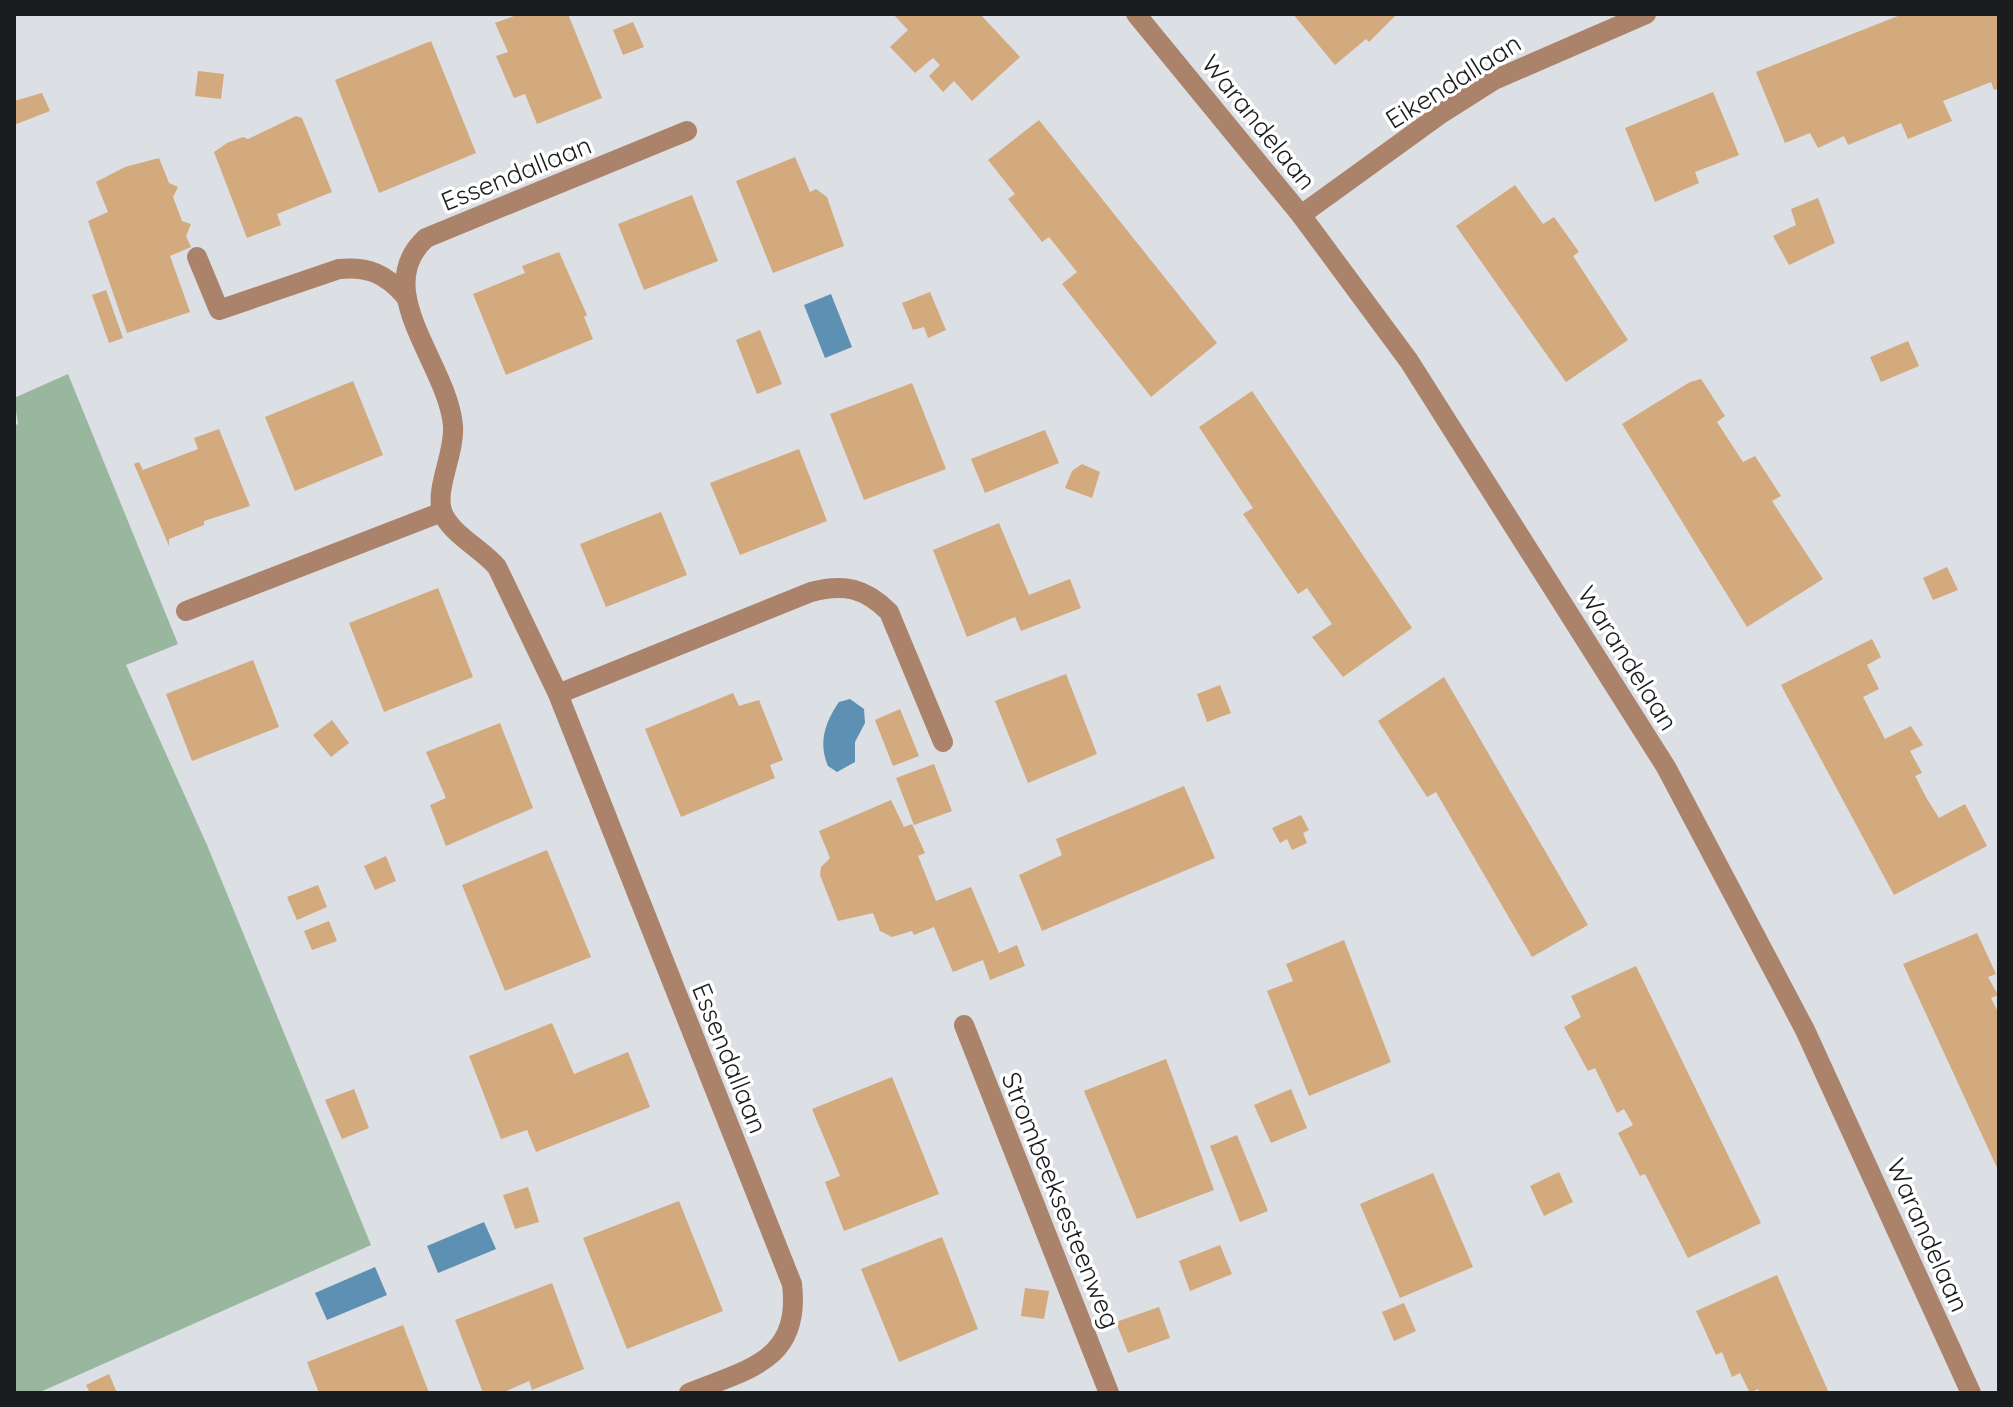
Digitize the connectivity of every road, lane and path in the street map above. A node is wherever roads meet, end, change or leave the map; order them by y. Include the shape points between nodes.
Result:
1 (1136, 14) edge
2 (1646, 14) edge
3 (687, 131) dead end
4 (1301, 215) junction
5 (197, 257) dead end
6 (405, 296) junction
7 (442, 512) junction
8 (186, 611) dead end
9 (558, 694) junction
10 (943, 742) dead end
11 (964, 1025) dead end
12 (689, 1393) edge
13 (1109, 1393) edge
14 (1971, 1393) edge

1 - 4 street, Warandelaan
2 - 4 street, Eikendallaan via 1494,80
3 - 6 street, Essendallaan via 426,238 406,263
4 - 14 street, Warandelaan via 1459,435 1666,767 1805,1030
5 - 6 street, Essendallaan via 219,310 358,267 377,272
6 - 7 street, Essendallaan via 453,424
7 - 8 street
7 - 9 street, Essendallaan via 497,567
9 - 10 street via 811,592 832,586 854,588 874,596 889,612
9 - 12 street, Essendallaan via 792,1284 795,1308 778,1351 762,1364
11 - 13 street, Strombeeksesteenweg

